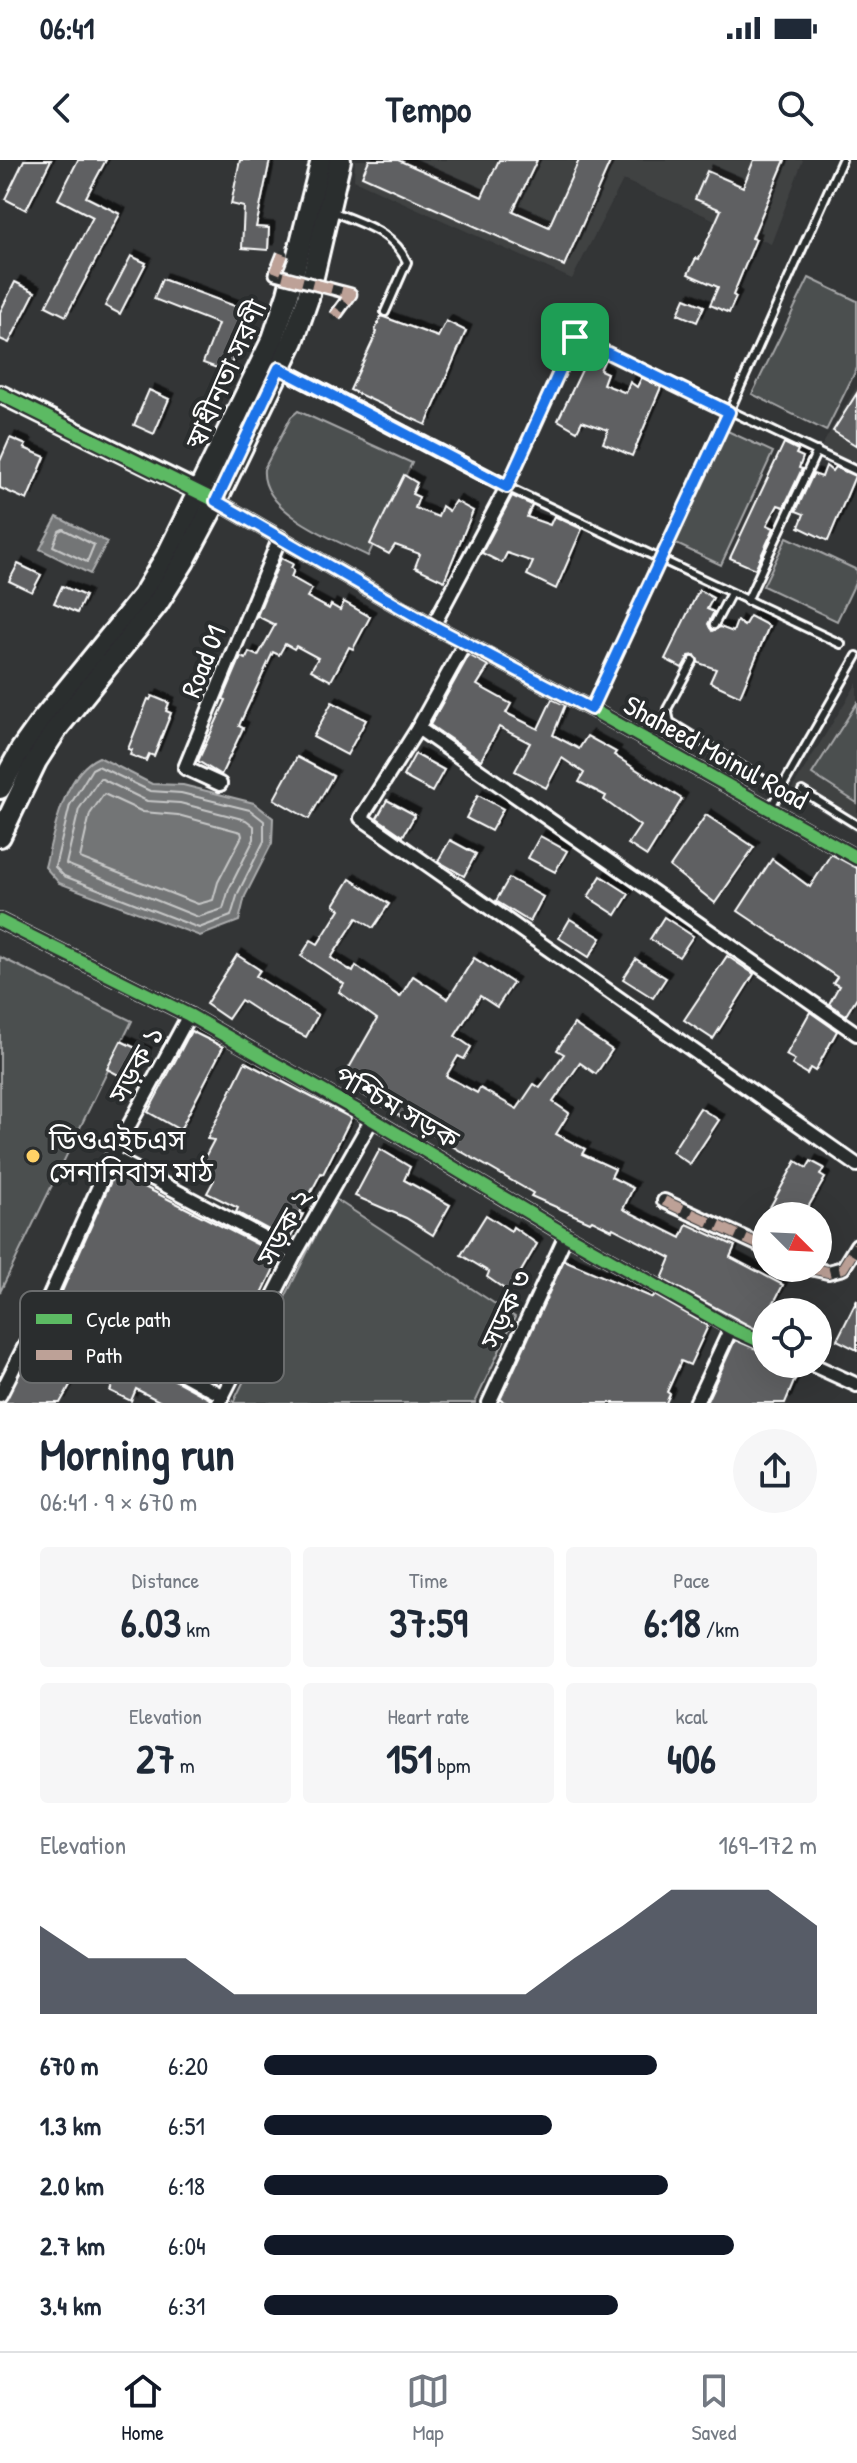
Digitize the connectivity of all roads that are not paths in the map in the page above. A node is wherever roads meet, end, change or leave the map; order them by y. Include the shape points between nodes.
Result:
1 (322, 160) edge
2 (340, 160) edge
3 (842, 160) edge
4 (329, 210) junction
5 (283, 254) dead end
6 (385, 312) dead end
7 (335, 316) dead end
8 (279, 368) junction
9 (0, 394) edge
10 (729, 412) junction
11 (817, 451) junction
12 (857, 471) edge
13 (507, 487) junction
14 (207, 496) junction
15 (280, 537) junction
16 (661, 559) junction
17 (731, 593) junction
18 (747, 601) junction
19 (714, 625) dead end
20 (433, 626) junction
21 (465, 643) junction
22 (841, 644) dead end
23 (857, 656) edge
24 (693, 661) dead end
25 (591, 709) junction
26 (418, 728) junction
27 (767, 782) dead end
28 (220, 784) dead end
29 (0, 788) edge
30 (802, 791) dead end
31 (769, 810) junction
32 (857, 825) edge
33 (0, 836) edge
34 (857, 858) edge
35 (0, 921) edge
36 (189, 1015) junction
37 (857, 1034) edge
38 (372, 1119) junction
39 (112, 1157) junction
40 (857, 1165) edge
41 (664, 1201) dead end
42 (566, 1235) junction
43 (752, 1242) edge
44 (857, 1245) edge
45 (295, 1254) junction
46 (832, 1271) edge
47 (52, 1291) edge
48 (276, 1291) edge
49 (731, 1328) junction
50 (752, 1338) edge
51 (20, 1355) edge
52 (832, 1374) edge
53 (192, 1383) edge
54 (857, 1385) edge
55 (0, 1395) edge
56 (221, 1400) edge
57 (489, 1403) edge
58 (696, 1403) edge

1 - 14 main road, স্বাধীনতা সরণী via 273,339
2 - 4 main road, স্বাধীনতা সরণী
3 - 10 lane
4 - 6 lane via 399,245 407,262
4 - 8 main road, স্বাধীনতা সরণী via 308,298
5 - 7 street, bridge via 275,274 351,294
8 - 13 street
8 - 14 main road, স্বাধীনতা সরণী
9 - 14 street
10 - 11 lane
10 - 13 lane via 575,337
10 - 16 lane
11 - 12 lane
11 - 18 lane
13 - 16 lane
13 - 20 street
14 - 15 street, Shaheed Moinul Road
14 - 29 main road, স্বাধীনতা সরণী via 143,596 43,719
14 - 33 main road, স্বাধীনতা সরণী via 184,561 157,604 58,727
15 - 20 street, Shaheed Moinul Road
15 - 28 street, Road 01 via 185,768
16 - 17 lane
16 - 25 lane
17 - 18 lane
17 - 19 lane
18 - 22 lane
20 - 21 street, Shaheed Moinul Road
21 - 25 street, Shaheed Moinul Road
21 - 26 street
23 - 31 lane
24 - 27 lane via 667,709 670,722
25 - 31 street, Shaheed Moinul Road
26 - 37 street
26 - 40 street via 361,818
30 - 32 lane
31 - 34 street, Shaheed Moinul Road
35 - 36 street, পশ্চিম সড়ক
36 - 38 street, পশ্চিম সড়ক
36 - 39 street, সড়ক ১
38 - 42 street, পশ্চিম সড়ক
38 - 45 street, সড়ক ২
39 - 45 street
39 - 47 street, সড়ক ১
41 - 43 street
42 - 49 street, পশ্চিম সড়ক
42 - 57 street, সড়ক ৩
44 - 46 street via 843,1268
45 - 48 street, সড়ক ২
49 - 50 street, পশ্চিম সড়ক
49 - 58 street
51 - 55 street, সড়ক ১
52 - 54 street
53 - 56 street

